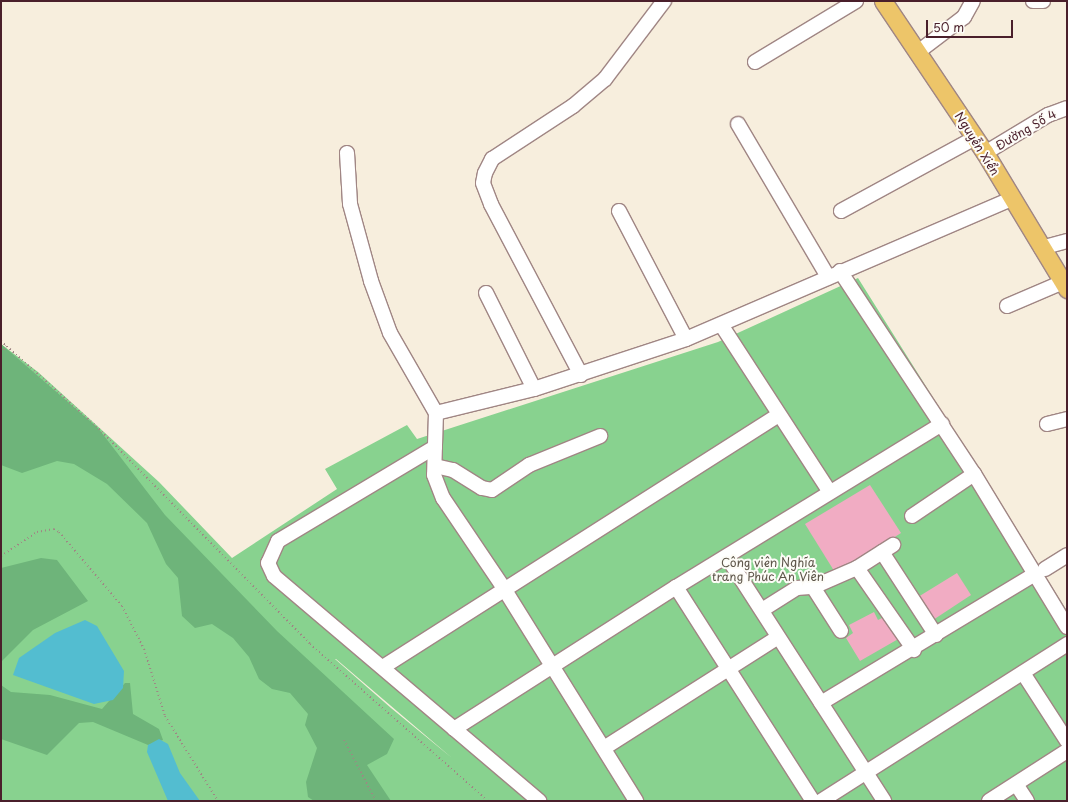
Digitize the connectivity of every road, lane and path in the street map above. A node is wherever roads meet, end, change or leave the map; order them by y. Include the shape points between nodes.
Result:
1 (664, 1) edge
2 (856, 1) edge
3 (884, 1) edge
4 (972, 1) edge
5 (1033, 1) edge
6 (1043, 1) edge
7 (918, 52) junction
8 (755, 62) dead end
9 (1067, 108) edge
10 (738, 124) dead end
11 (975, 138) junction
12 (347, 153) dead end
13 (985, 153) junction
14 (1011, 199) junction
15 (619, 211) dead end
16 (841, 211) dead end
17 (1067, 240) edge
18 (1041, 248) junction
19 (834, 274) junction
20 (1065, 286) edge
21 (486, 293) dead end
22 (1007, 306) dead end
23 (722, 326) junction
24 (686, 339) junction
25 (1, 342) edge
26 (6, 346) junction
27 (1, 353) edge
28 (581, 375) junction
29 (534, 389) junction
30 (436, 413) junction
31 (778, 415) junction
32 (1067, 419) edge
33 (942, 424) junction
34 (1048, 424) dead end
35 (600, 436) dead end
36 (435, 447) junction
37 (435, 466) junction
38 (974, 474) junction
39 (829, 491) junction
40 (912, 516) dead end
41 (1, 556) edge
42 (727, 557) junction
43 (1065, 557) edge
44 (857, 568) junction
45 (1039, 572) junction
46 (503, 587) junction
47 (676, 587) junction
48 (813, 587) junction
49 (762, 610) junction
50 (1067, 627) edge
51 (841, 631) dead end
52 (936, 635) junction
53 (778, 637) junction
54 (1067, 644) edge
55 (914, 650) junction
56 (383, 667) junction
57 (552, 667) junction
58 (727, 668) junction
59 (1023, 672) junction
60 (821, 703) junction
61 (454, 729) junction
62 (344, 740) dead end
63 (1067, 740) edge
64 (604, 748) junction
65 (1067, 751) edge
66 (866, 773) junction
67 (1016, 784) junction
68 (218, 801) edge
69 (376, 801) edge
70 (488, 801) edge
71 (539, 801) edge
72 (636, 801) edge
73 (813, 801) edge
74 (821, 801) edge
75 (884, 801) edge
76 (989, 801) edge
77 (1027, 801) edge

1 - 28 street via 605,79 567,110 492,159 485,173 483,183 491,204
2 - 8 street
3 - 7 main road, Nguyễn Xiển
4 - 7 street via 960,20
5 - 6 street
7 - 11 main road, Nguyễn Xiển
9 - 13 street, Đường Số 4 via 1048,114
10 - 19 street
11 - 13 main road, Nguyễn Xiển
11 - 16 street
12 - 30 street via 350,204 371,281 397,346
13 - 14 main road, Nguyễn Xiển
14 - 18 main road, Nguyễn Xiển
14 - 19 street
15 - 24 street
17 - 18 street
18 - 20 main road, Nguyễn Xiển
19 - 23 street
19 - 33 street
20 - 22 street
21 - 29 street
23 - 24 street
23 - 31 street
24 - 28 street
25 - 26 path
26 - 27 path
26 - 70 path via 96,426 316,649
28 - 29 street
29 - 30 street
30 - 36 street
31 - 39 street
31 - 46 street
32 - 34 street
33 - 38 street
33 - 39 street
35 - 37 street via 529,465 492,490 482,488 454,470
36 - 37 street
36 - 56 street via 278,541 271,551 268,563 274,576
37 - 46 street via 435,482 443,498
38 - 40 street
38 - 45 street
39 - 42 street
41 - 68 path via 37,532 54,529 59,532 122,606 144,649 165,716
42 - 47 street
42 - 49 street
43 - 45 street
44 - 48 street
44 - 52 street via 888,548
44 - 55 street
45 - 50 street
45 - 52 street
46 - 56 street
46 - 57 street
47 - 57 street
47 - 58 street
48 - 49 street via 797,588
48 - 51 street
49 - 53 street
52 - 55 street
53 - 58 street
53 - 60 street
54 - 59 street
55 - 60 street
56 - 61 street
57 - 61 street
57 - 64 street
58 - 64 street
58 - 73 street
59 - 63 street
59 - 66 street
60 - 66 street
61 - 71 street
62 - 69 path
64 - 72 street
65 - 67 street
66 - 74 street
66 - 75 street
67 - 76 street
67 - 77 street

